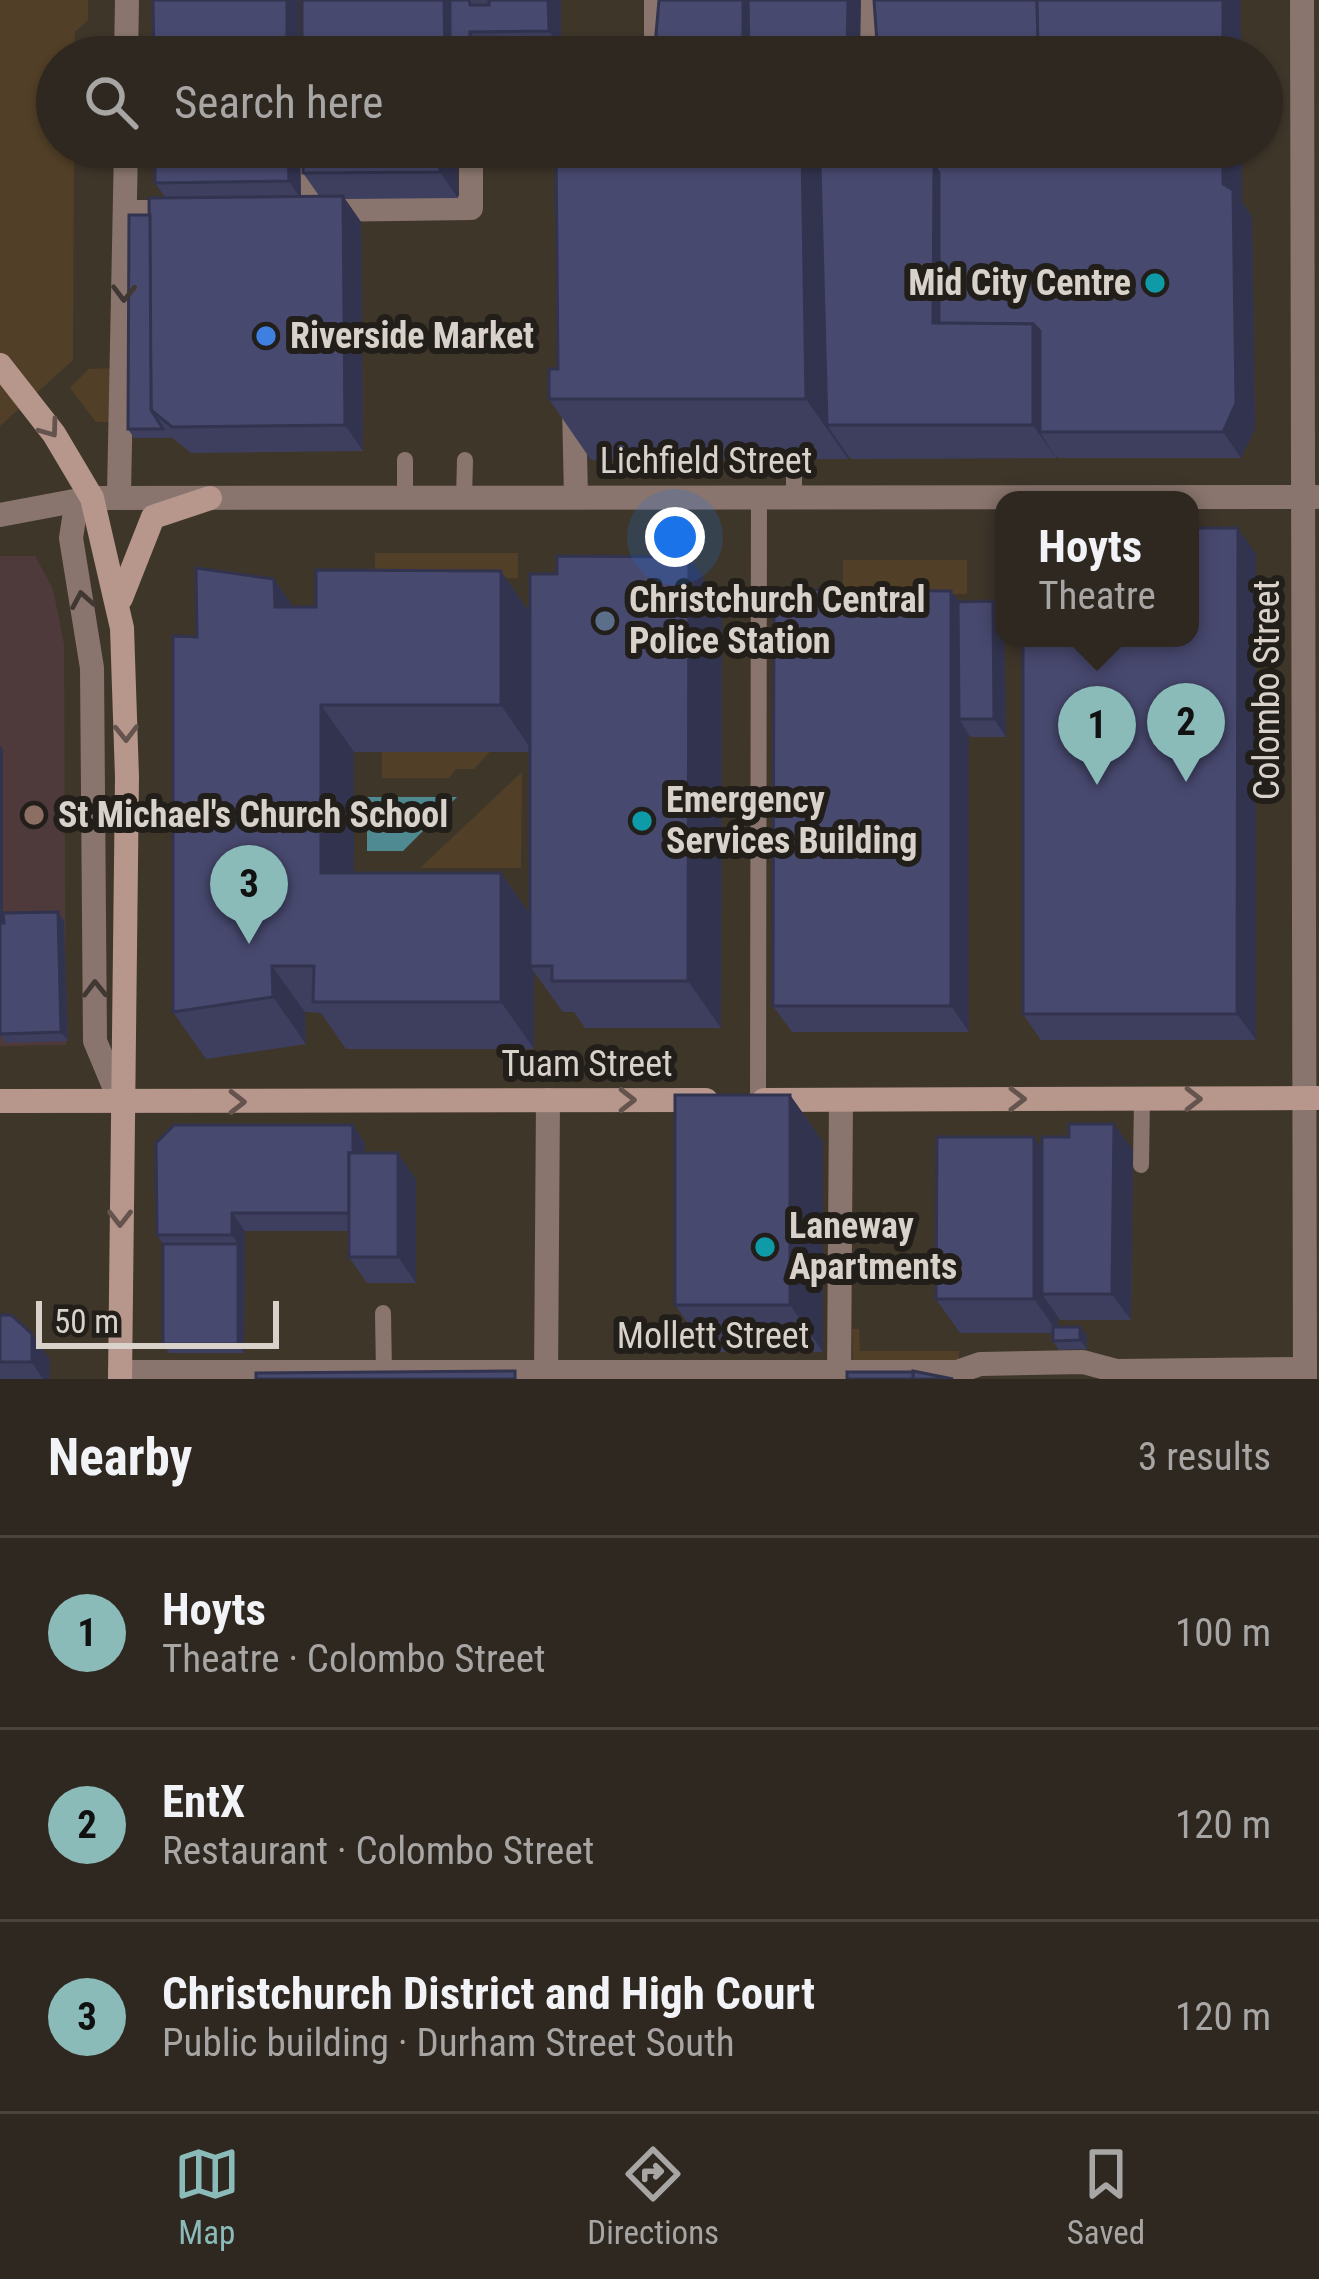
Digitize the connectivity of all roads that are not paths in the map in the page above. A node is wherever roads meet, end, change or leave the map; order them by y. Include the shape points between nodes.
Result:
1 (127, 0) edge
2 (656, 0) edge
3 (871, 0) edge
4 (1302, 0) edge
5 (126, 36) edge
6 (656, 36) edge
7 (872, 36) edge
8 (126, 168) edge
9 (307, 168) edge
10 (471, 168) edge
11 (126, 212) junction
12 (215, 212) edge
13 (0, 365) edge
14 (573, 370) edge
15 (794, 459) dead end
16 (405, 460) dead end
17 (465, 460) dead end
18 (119, 494) junction
19 (1199, 496) edge
20 (1311, 496) edge
21 (405, 497) junction
22 (464, 497) junction
23 (575, 497) junction
24 (759, 497) junction
25 (794, 497) junction
26 (995, 497) edge
27 (92, 498) junction
28 (210, 498) junction
29 (0, 515) edge
30 (118, 606) junction
31 (1311, 1098) edge
32 (1142, 1099) junction
33 (548, 1100) junction
34 (758, 1100) junction
35 (841, 1100) junction
36 (0, 1101) edge
37 (120, 1101) junction
38 (1141, 1165) dead end
39 (383, 1313) dead end
40 (384, 1372) junction
41 (1305, 1374) edge
42 (1140, 1375) edge
43 (120, 1376) edge
44 (546, 1376) edge
45 (839, 1376) edge

1 - 5 street
2 - 6 street
3 - 7 street
4 - 20 street, Colombo Street
8 - 11 street
9 - 10 street via 302,214 471,208
11 - 12 street
11 -> 18 street
13 -> 27 main road
14 - 23 street
15 - 25 lane
16 - 21 lane
17 - 22 lane
18 - 27 street, Lichfield Street
18 - 28 street, Lichfield Street
19 - 20 street, Lichfield Street
20 - 31 street, Colombo Street
21 - 22 street, Lichfield Street
21 - 28 street, Lichfield Street
22 - 23 street, Lichfield Street
23 - 24 street, Lichfield Street
24 - 25 street, Lichfield Street
24 - 34 lane via 766,987
25 - 26 street, Lichfield Street
27 - 29 street, Lichfield Street
27 - 30 main road
37 -> 27 street via 95,1041 92,668 71,538 75,512
28 - 30 main road via 153,517
30 -> 37 main road via 127,777
32 -> 31 main road, Tuam Street
31 - 41 street, Colombo Street
35 -> 32 main road, Tuam Street
32 - 38 lane
33 -> 34 main road, Tuam Street
37 -> 33 main road, Tuam Street
33 - 44 street
34 - 35 main road, Tuam Street
35 - 45 street
36 - 37 main road, Tuam Street
37 -> 43 main road
39 - 40 lane
40 - 43 street, Mollett Street
40 - 44 street, Mollett Street
41 - 42 street, Mollett Street
42 - 45 street, Mollett Street via 1083,1362
44 - 45 street, Mollett Street

